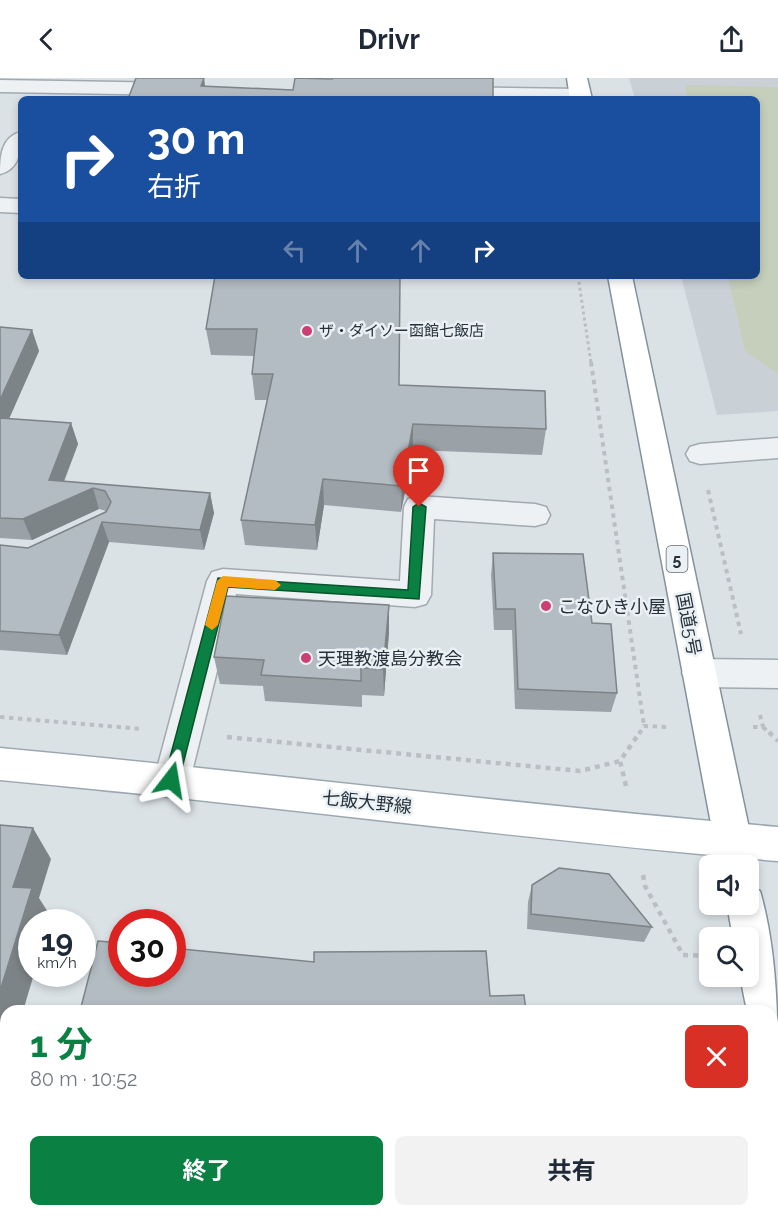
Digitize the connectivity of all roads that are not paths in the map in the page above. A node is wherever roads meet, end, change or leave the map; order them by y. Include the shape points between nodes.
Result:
1 (14, 84) edge
2 (66, 88) edge
3 (202, 90) edge
4 (580, 91) edge
5 (426, 93) edge
6 (18, 143) edge
7 (0, 167) edge
8 (0, 206) edge
9 (18, 206) edge
10 (621, 279) edge
11 (778, 448) edge
12 (700, 454) dead end
13 (535, 515) dead end
14 (699, 673) junction
15 (778, 674) edge
16 (0, 764) edge
17 (171, 780) junction
18 (778, 844) edge
19 (736, 854) edge
20 (748, 915) edge
21 (765, 1005) edge

1 - 2 street
2 - 3 street
4 - 5 street
6 - 7 street
8 - 9 street
10 - 14 main road, 国道5号 / 5
11 - 12 street
13 - 17 street via 419,507 415,595 223,581
14 - 15 street
14 - 19 main road, 国道5号 / 5
16 - 17 main road, 七飯大野線
17 - 19 main road, 七飯大野線
18 - 19 main road, 七飯大野線
20 - 21 main road

